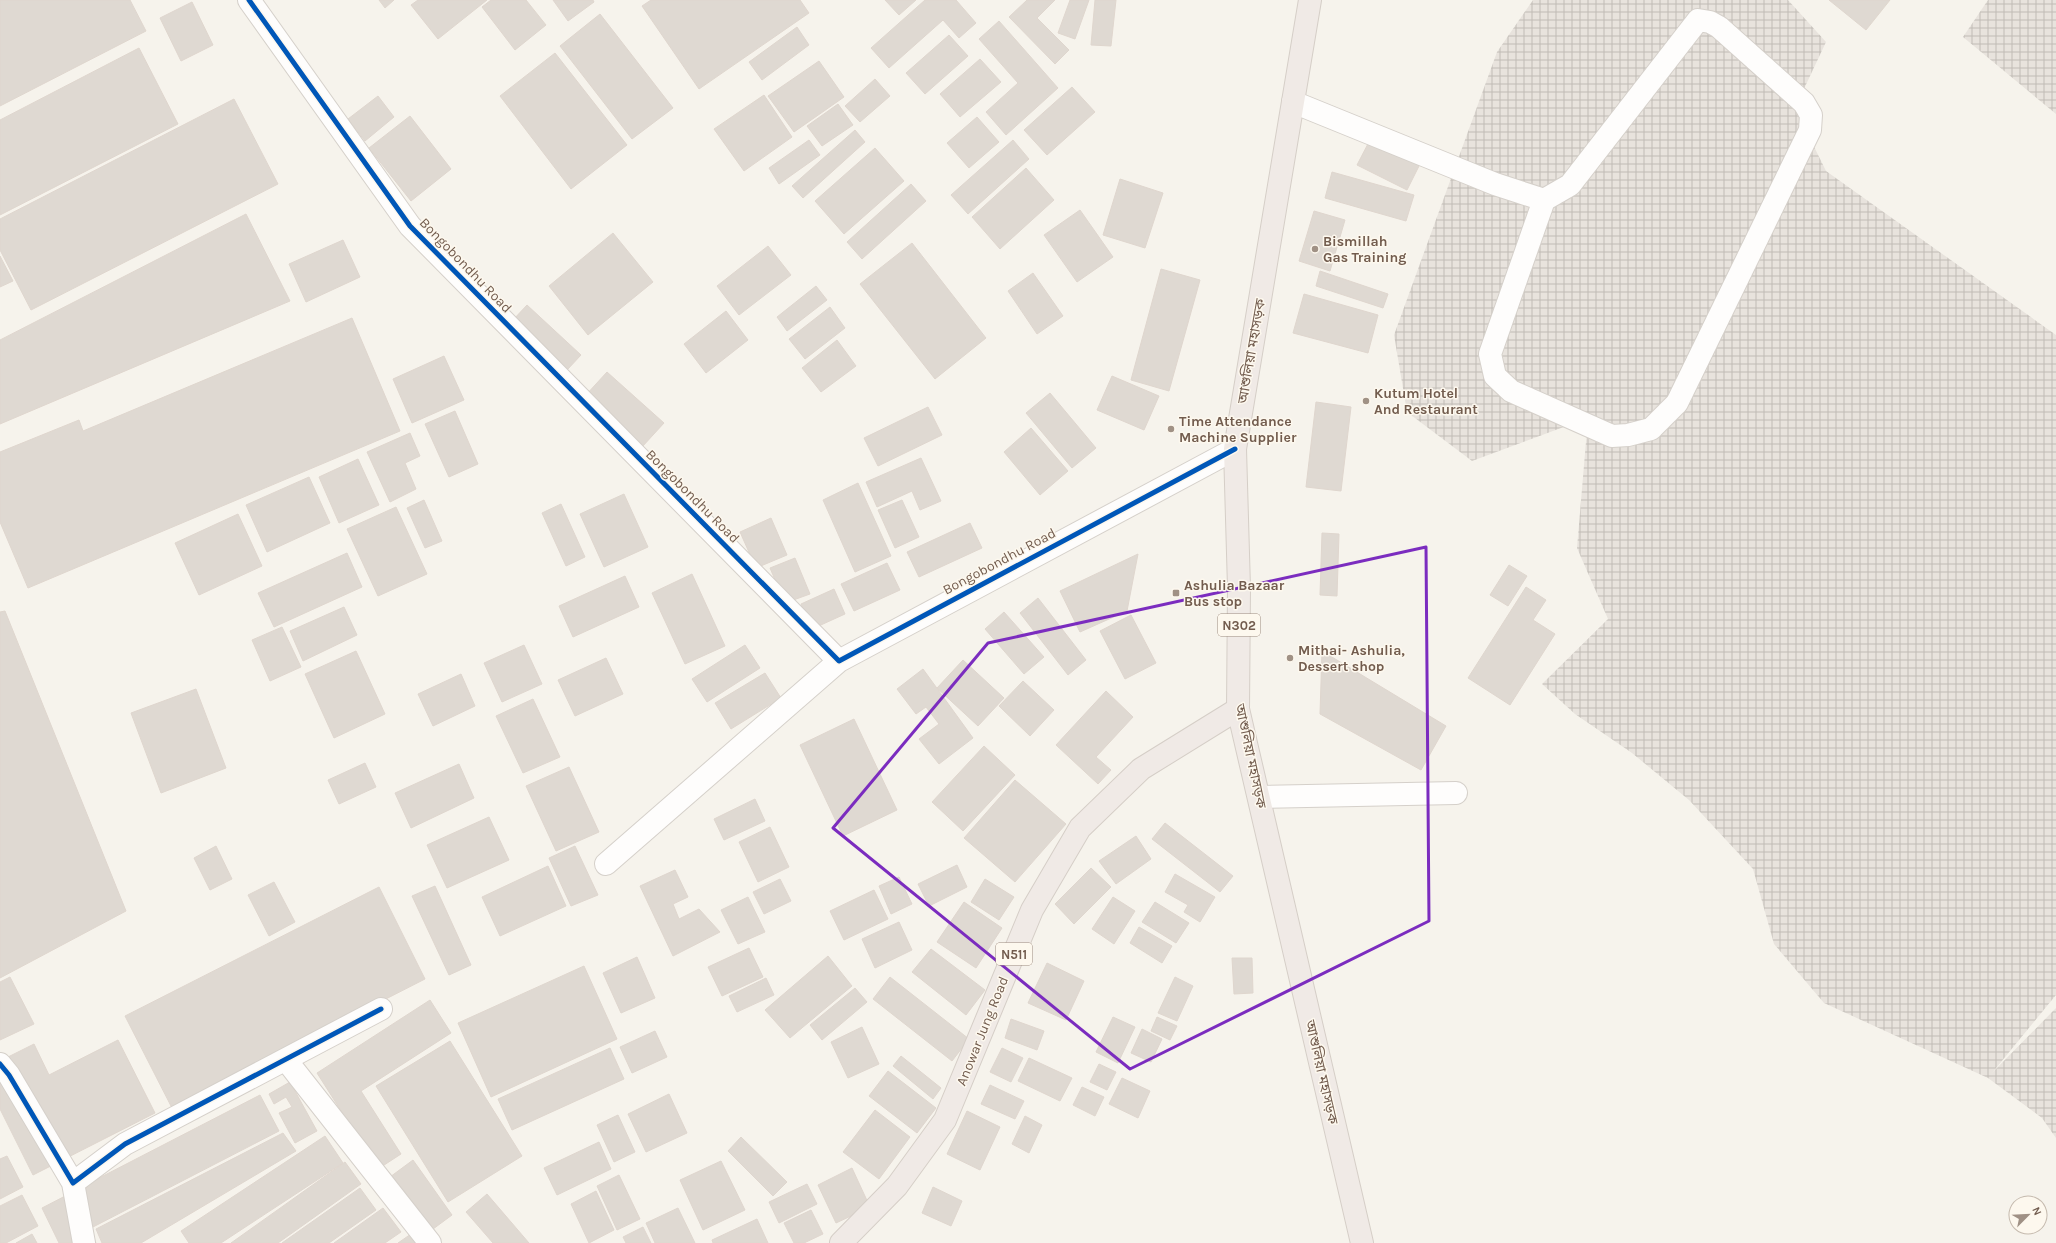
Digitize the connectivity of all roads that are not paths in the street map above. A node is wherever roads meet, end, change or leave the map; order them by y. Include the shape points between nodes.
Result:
1 (249, 0) edge
2 (1310, 0) edge
3 (1293, 102) junction
4 (1544, 200) junction
5 (1234, 449) junction
6 (839, 661) junction
7 (1238, 709) junction
8 (1456, 793) dead end
9 (1259, 797) junction
10 (606, 864) dead end
11 (381, 1009) dead end
12 (286, 1060) junction
13 (3, 1073) edge
14 (73, 1183) junction
15 (84, 1243) edge
16 (430, 1243) edge
17 (841, 1243) edge
18 (1362, 1243) edge

1 - 6 street, Bongobondhu Road via 410,226
2 - 3 highway, আশুলিয়া মহাসড়ক / N302
3 - 4 street via 1495,184
3 - 5 highway, আশুলিয়া মহাসড়ক / N302
4 - 4 street via 1570,185 1698,20 1719,27 1804,103 1811,115 1810,130 1677,403 1651,429 1612,436 1511,390 1495,376 1490,354
5 - 6 street, Bongobondhu Road
5 - 7 highway, আশুলিয়া মহাসড়ক / N302 via 1239,588
6 - 10 street
7 - 9 highway, আশুলিয়া মহাসড়ক / N302
7 - 17 highway, Anowar Jung Road / N511 via 1141,769 1080,828 1032,910 945,1120 896,1186
8 - 9 street
9 - 18 highway, আশুলিয়া মহাসড়ক / N302
11 - 12 street
12 - 14 street via 125,1144
12 - 16 street
13 - 14 street
14 - 15 street

